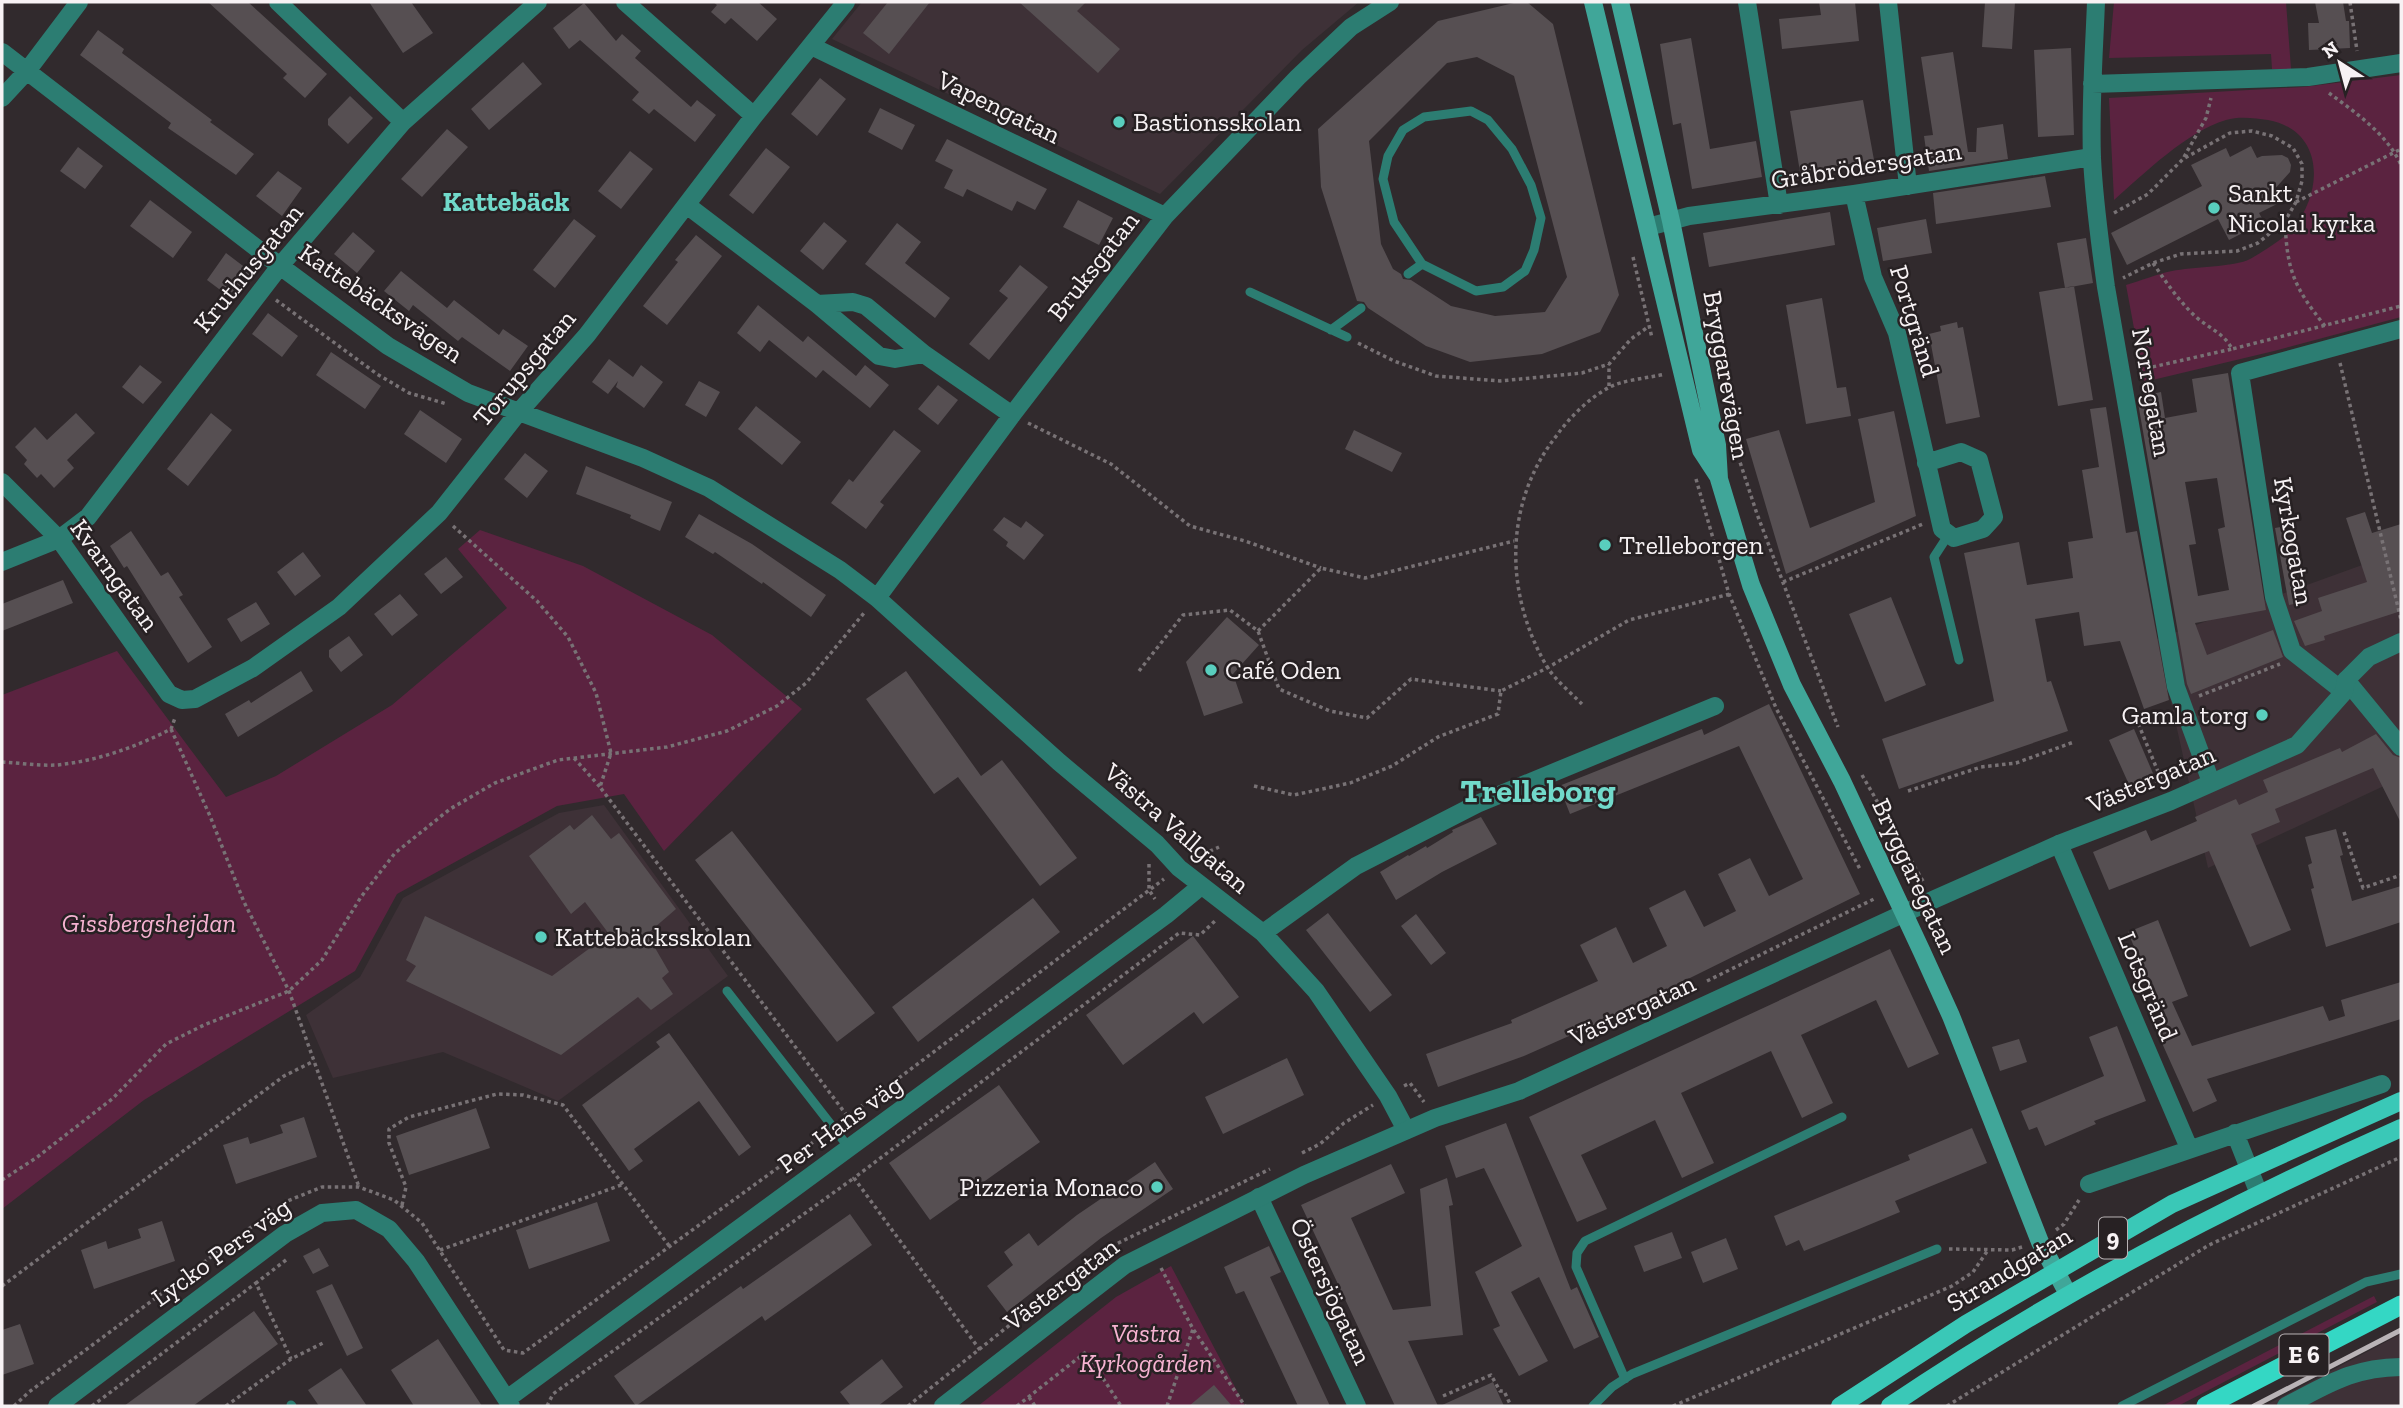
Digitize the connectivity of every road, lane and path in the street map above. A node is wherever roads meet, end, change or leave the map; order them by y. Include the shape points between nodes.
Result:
1 (79, 2) edge
2 (278, 2) edge
3 (538, 2) edge
4 (625, 2) edge
5 (846, 2) edge
6 (1390, 2) edge
7 (1593, 2) edge
8 (1620, 2) edge
9 (1746, 2) edge
10 (1888, 2) edge
11 (2096, 2) edge
12 (2350, 2) edge
13 (811, 46) junction
14 (2, 52) edge
15 (2401, 63) edge
16 (27, 71) junction
17 (2360, 71) junction
18 (2308, 77) junction
19 (2215, 79) junction
20 (2092, 84) junction
21 (2, 99) edge
22 (754, 116) junction
23 (403, 122) junction
24 (2401, 149) edge
25 (2395, 152) junction
26 (2092, 157) junction
27 (2183, 159) junction
28 (2401, 165) edge
29 (1908, 186) junction
30 (1854, 194) junction
31 (2296, 202) junction
32 (1779, 205) junction
33 (688, 206) junction
34 (1165, 216) junction
35 (1671, 221) junction
36 (2285, 221) junction
37 (2097, 223) junction
38 (1648, 227) junction
39 (2153, 262) junction
40 (1422, 264) junction
41 (280, 266) junction
42 (1408, 274) dead end
43 (2106, 287) junction
44 (1250, 292) dead end
45 (817, 304) junction
46 (2401, 306) edge
47 (1361, 308) dead end
48 (2325, 326) junction
49 (1649, 327) dead end
50 (2401, 329) edge
51 (1331, 330) junction
52 (1347, 337) joint
53 (2337, 348) junction
54 (2232, 349) junction
55 (924, 354) junction
56 (1609, 364) junction
57 (1665, 374) dead end
58 (2122, 374) junction
59 (1609, 387) junction
60 (518, 413) junction
61 (1012, 415) junction
62 (1737, 454) dead end
63 (1926, 463) junction
64 (1719, 479) junction
65 (2, 481) edge
66 (439, 513) junction
67 (1928, 523) dead end
68 (1949, 534) junction
69 (60, 539) junction
70 (1514, 541) junction
71 (2, 562) edge
72 (1321, 568) junction
73 (1783, 582) junction
74 (877, 598) junction
75 (2401, 620) edge
76 (1258, 631) junction
77 (2401, 642) edge
78 (2298, 656) junction
79 (1959, 660) dead end
80 (1548, 668) junction
81 (1139, 671) dead end
82 (2345, 686) junction
83 (1501, 691) junction
84 (182, 700) junction
85 (1582, 704) dead end
86 (2182, 704) junction
87 (1715, 706) dead end
88 (2136, 718) dead end
89 (171, 729) junction
90 (1841, 737) dead end
91 (2074, 742) dead end
92 (2401, 747) edge
93 (611, 753) junction
94 (574, 758) junction
95 (2, 762) edge
96 (1862, 774) dead end
97 (2211, 782) junction
98 (1254, 786) dead end
99 (600, 787) junction
100 (1908, 792) dead end
101 (2096, 804) dead end
102 (2344, 832) dead end
103 (1157, 844) junction
104 (2059, 845) junction
105 (1179, 868) junction
106 (2401, 875) edge
107 (1865, 878) dead end
108 (1201, 886) junction
109 (1871, 888) dead end
110 (1149, 890) junction
111 (1935, 899) junction
112 (1230, 909) junction
113 (1905, 914) junction
114 (1166, 915) junction
115 (1179, 933) junction
116 (1263, 933) junction
117 (1697, 986) dead end
118 (727, 990) dead end
119 (289, 991) junction
120 (314, 1061) junction
121 (2382, 1084) dead end
122 (1388, 1096) junction
123 (1431, 1100) dead end
124 (2401, 1101) edge
125 (848, 1117) junction
126 (1842, 1117) dead end
127 (833, 1128) junction
128 (2401, 1128) edge
129 (1406, 1130) junction
130 (2235, 1133) junction
131 (2189, 1148) junction
132 (850, 1149) junction
133 (1297, 1155) dead end
134 (2401, 1157) edge
135 (1274, 1166) dead end
136 (2248, 1169) junction
137 (854, 1178) junction
138 (1251, 1178) dead end
139 (2, 1180) edge
140 (624, 1184) junction
141 (2089, 1184) dead end
142 (359, 1187) junction
143 (2259, 1194) junction
144 (1259, 1197) junction
145 (402, 1206) junction
146 (670, 1247) junction
147 (1937, 1249) dead end
148 (440, 1250) junction
149 (1988, 1250) dead end
150 (1152, 1251) junction
151 (286, 1260) dead end
152 (2056, 1271) junction
153 (2401, 1274) edge
154 (256, 1283) junction
155 (2, 1286) edge
156 (2068, 1294) junction
157 (2401, 1305) edge
158 (1193, 1329) junction
159 (325, 1342) dead end
160 (980, 1350) dead end
161 (291, 1359) junction
162 (2401, 1367) edge
163 (1625, 1379) junction
164 (1443, 1396) dead end
165 (1028, 1397) junction
166 (509, 1403) edge
167 (15, 1406) edge
168 (57, 1406) edge
169 (92, 1406) edge
170 (226, 1406) edge
171 (547, 1406) edge
172 (943, 1406) edge
173 (1017, 1406) edge
174 (1035, 1406) edge
175 (1121, 1406) edge
176 (1167, 1406) edge
177 (1245, 1406) edge
178 (1357, 1406) edge
179 (1511, 1406) edge
180 (1593, 1406) edge
181 (1673, 1406) edge
182 (1840, 1406) edge
183 (1890, 1406) edge
184 (1947, 1406) edge
185 (2122, 1406) edge
186 (2206, 1406) edge
187 (2286, 1406) edge

1 - 16 street
2 - 23 street
3 - 23 street, Kruthusgatan
4 - 22 street
5 - 13 street, Torupsgatan
6 - 34 street, Bruksgatan via 1351,27 1298,77
7 - 38 main road, Bryggarevägen
8 - 35 main road, Bryggarevägen
9 - 32 street
10 - 29 street
11 - 20 street, Norregatan
12 - 17 path
13 - 22 street, Torupsgatan
13 - 34 street, Vapengatan
14 - 16 street, Kattebäcksvägen
15 - 17 street
16 - 21 street
16 - 41 street, Kattebäcksvägen
17 - 18 street
18 - 19 street
18 - 25 path via 2374,128
19 - 20 street
19 - 27 path via 2206,118
20 - 26 street, Norregatan
22 - 33 street, Torupsgatan
23 - 41 street, Kruthusgatan
24 - 25 path
25 - 28 path
25 - 31 path
26 - 29 street, Gråbrödersgatan
26 - 37 street, Norregatan
27 - 31 path via 2230,133 2252,131 2272,136 2293,148 2302,164
27 - 37 path via 2148,194
29 - 30 street, Gråbrödersgatan
30 - 32 street, Gråbrödersgatan
30 - 63 street, Portgränd via 1873,278 1897,333
31 - 36 path
32 - 35 street, Gråbrödersgatan
33 - 45 street
33 - 60 street, Torupsgatan via 587,335
34 - 61 street, Bruksgatan
35 - 38 street, Gråbrödersgatan
35 - 64 main road, Bryggarevägen via 1717,445
36 - 39 path via 2258,243 2237,251 2181,254
36 - 48 path via 2291,273 2303,299
37 - 43 street, Norregatan
38 - 64 main road, Bryggarevägen via 1701,450
39 - 43 path
39 - 54 path via 2175,296 2220,333
40 - 40 lane via 1394,222 1383,179 1388,156 1404,130 1424,117 1471,111 1489,120 1512,149 1531,185 1541,218 1534,250 1525,271 1503,287 1476,291
40 - 42 lane
41 - 60 street, Kattebäcksvägen via 388,346 468,393
41 - 69 street, Kruthusgatan via 88,517
43 - 58 street, Norregatan
44 - 51 lane
45 - 55 street via 866,306
45 - 55 street via 879,356 895,359
46 - 48 path
47 - 51 lane
48 - 54 path
49 - 56 path
50 - 53 street
51 - 52 lane
52 - 56 path via 1436,376 1500,381 1582,373
53 - 75 path
53 - 78 street, Kyrkogatan via 2240,373 2274,597 2292,651
54 - 58 path
55 - 61 street
56 - 59 path
57 - 59 path
58 - 86 street, Norregatan
59 - 70 path via 1572,416 1543,452 1523,495
60 - 66 street, Torupsgatan
60 - 74 street, Kattebäcksvägen via 643,458 709,488
61 - 72 path via 1111,464 1190,526
61 - 74 street, Bruksgatan
62 - 73 path
63 - 68 street, Portgränd via 1942,529
63 - 68 street via 1961,452 1979,460 1994,517 1983,530 1954,538
64 - 113 main road, Bryggaregatan via 1751,585 1792,685
65 - 69 street, Kvarngatan
66 - 84 street, Torupsgatan via 339,607 253,668 195,699
66 - 93 path via 537,601 568,637 596,693
67 - 73 path
68 - 79 lane via 1934,557
69 - 71 street, Kruthusgatan
69 - 84 street, Kvarngatan via 169,694
70 - 72 path via 1365,578
70 - 80 path via 1516,588 1529,633
72 - 76 path
73 - 90 path
74 - 93 path via 806,683 776,706 727,731 667,747
74 - 103 street, Västra Vallgatan
76 - 81 path via 1230,610 1183,615
76 - 83 path via 1279,689 1330,711 1367,718 1410,679
77 - 82 street, Västergatan via 2369,657
78 - 82 street, Kyrkogatan
78 - 86 path
80 - 83 path
80 - 85 path
80 - 107 path via 1629,620 1729,594 1776,708
82 - 92 street, Kyrkogatan
82 - 97 street, Västergatan via 2297,745
83 - 98 path via 1498,714 1438,737 1392,766 1350,783 1294,795
84 - 89 path
86 - 97 street, Norregatan
87 - 116 street via 1477,804 1356,866
88 - 101 path via 2161,779
89 - 95 path via 108,755 56,765
89 - 119 path via 244,902
91 - 100 path via 2016,763 1981,766
93 - 94 path
93 - 99 path
94 - 99 path
94 - 119 path via 495,783 450,809 395,853 322,960
96 - 111 path
97 - 104 street, Västergatan
99 - 125 path
102 - 106 path via 2363,888
103 - 105 street, Västra Vallgatan
103 - 110 path via 1149,855
104 - 111 street, Västergatan
104 - 131 street, Lotsgränd
105 - 108 street, Västra Vallgatan
105 - 110 path
108 - 112 street, Västra Vallgatan
108 - 114 street, Per Hans väg
109 - 117 path via 1877,898
110 - 114 path
110 - 125 path
111 - 113 street, Västergatan
112 - 115 path via 1200,935
112 - 116 street, Västra Vallgatan
113 - 129 street, Västergatan via 1519,1091
113 - 152 main road, Bryggaregatan
114 - 115 path
114 - 132 street, Per Hans väg
115 - 137 path
116 - 122 street, Västra Vallgatan via 1316,991
118 - 127 lane
119 - 120 path
119 - 139 path via 166,1044 112,1099
120 - 142 path
120 - 155 path via 284,1076
121 - 130 street
122 - 123 path via 1410,1083 1424,1102
122 - 129 street, Västra Vallgatan
122 - 133 path via 1344,1123 1321,1144
124 - 136 main road, Strandgatan / 9
125 - 127 path
126 - 163 lane via 1586,1241 1577,1252 1576,1267
127 - 132 lane
127 - 146 path
128 - 143 main road, Strandgatan / 9
129 - 144 street, Västergatan
130 - 131 street
130 - 136 street
131 - 141 street
132 - 166 street, Per Hans väg
134 - 184 path via 2209,1245
135 - 138 path
136 - 143 street
136 - 152 main road, Strandgatan / 9 via 2172,1204
137 - 160 path
137 - 171 path via 552,1394
140 - 145 path via 563,1105 497,1094 409,1118 389,1129 388,1143 406,1187
140 - 146 path
140 - 148 path
142 - 145 path
142 - 167 path via 322,1188 285,1202
143 - 156 main road, Strandgatan / 9
144 - 150 street, Västergatan
144 - 178 street, Östersjögatan
145 - 148 path via 422,1223
146 - 148 path via 523,1353 504,1350
147 - 163 lane, Strandgatan
149 - 181 path via 1973,1272 1952,1286
150 - 158 path
150 - 172 street, Västergatan via 1125,1265
151 - 154 path
152 - 156 main road, Bryggaregatan
152 - 182 main road, Strandgatan / 9
153 - 185 lane via 2366,1282
154 - 161 path
154 - 169 path
156 - 183 main road, Strandgatan / 9
157 - 186 highway, E 6
158 - 176 path
158 - 177 path
159 - 161 path
161 - 170 path
162 - 187 street, E 6 via 2345,1375
163 - 180 lane, Strandgatan
164 - 179 path via 1491,1375
165 - 173 path
165 - 174 path
165 - 175 path via 1086,1352
166 - 168 street, Lycko Pers väg via 416,1261 389,1229 356,1210 322,1213 285,1234

